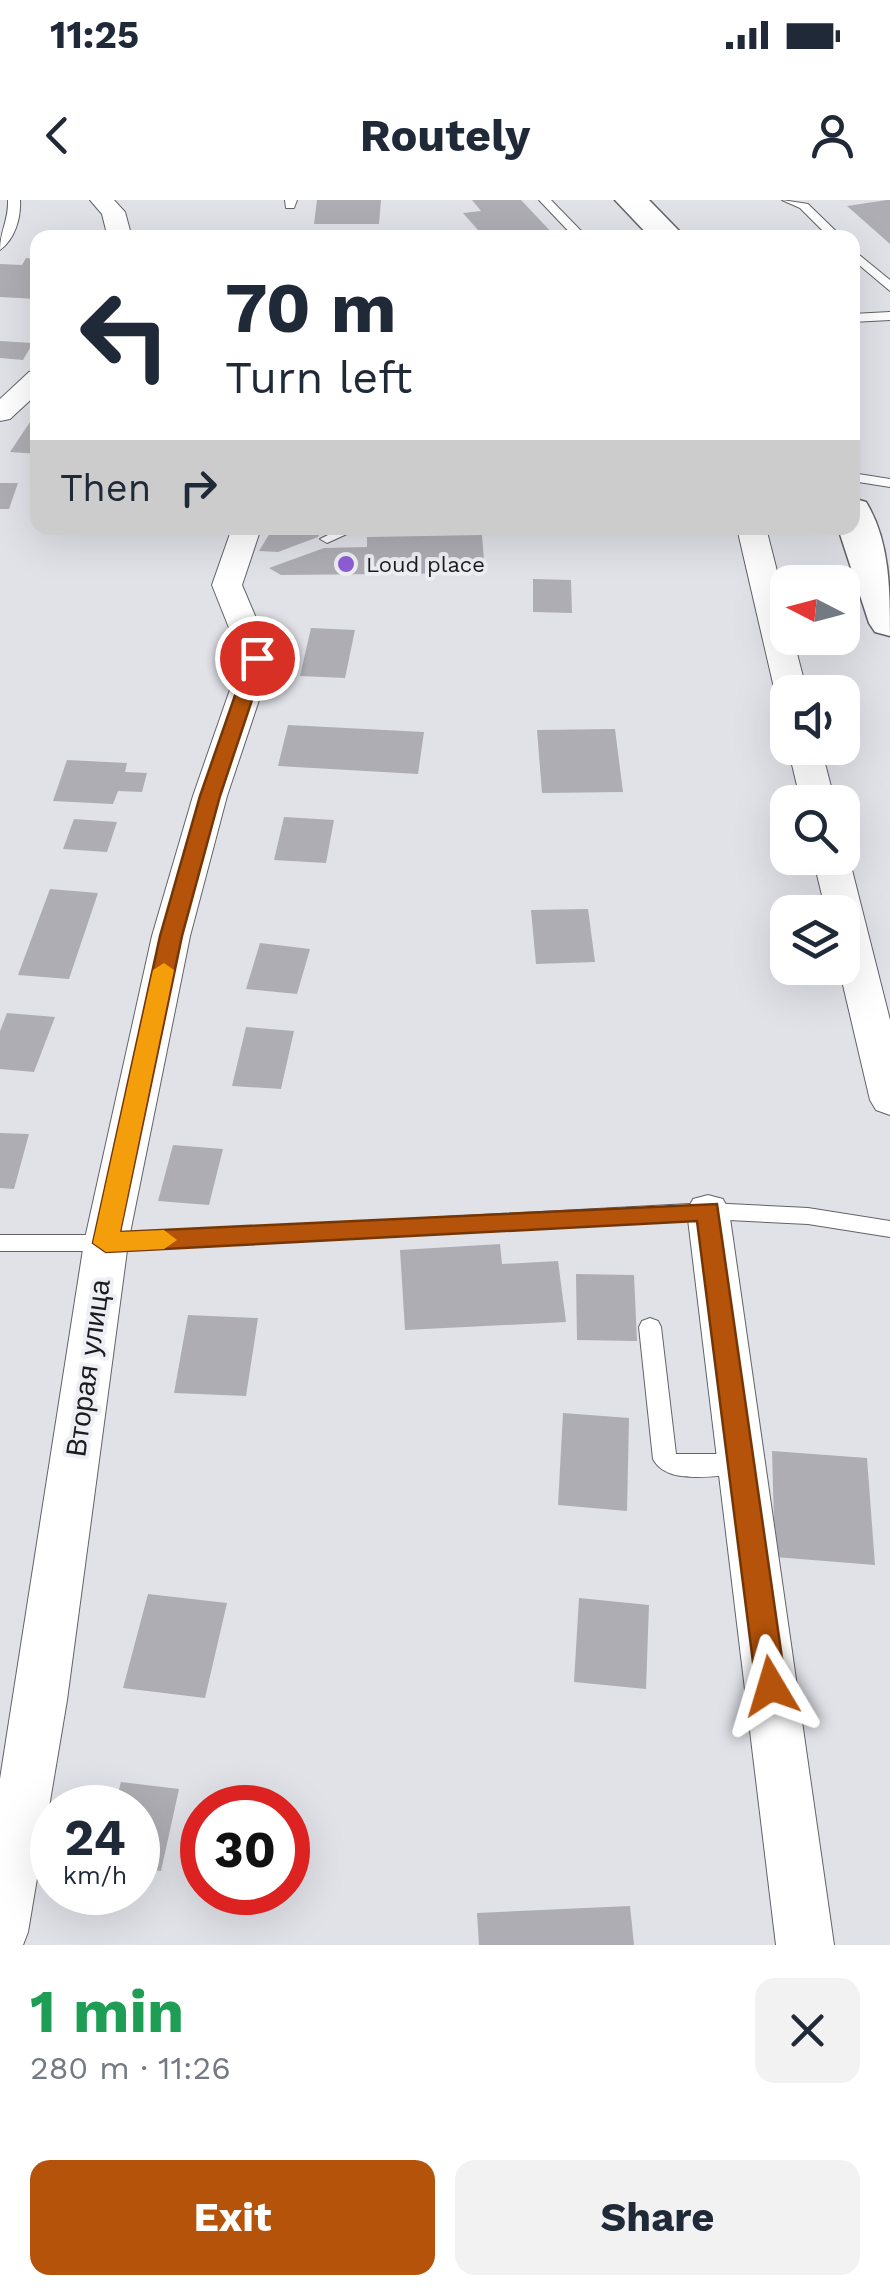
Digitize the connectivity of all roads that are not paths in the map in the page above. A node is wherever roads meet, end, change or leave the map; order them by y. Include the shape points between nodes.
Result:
1 (14, 200) edge
2 (100, 200) edge
3 (545, 200) edge
4 (631, 200) edge
5 (788, 200) edge
6 (118, 230) edge
7 (574, 230) edge
8 (662, 230) edge
9 (830, 230) edge
10 (0, 246) edge
11 (860, 259) edge
12 (890, 286) edge
13 (890, 316) edge
14 (860, 318) edge
15 (30, 385) edge
16 (0, 413) edge
17 (860, 477) edge
18 (890, 483) edge
19 (860, 534) edge
20 (244, 535) edge
21 (336, 535) edge
22 (753, 535) edge
23 (327, 539) dead end
24 (890, 623) edge
25 (787, 675) edge
26 (835, 875) edge
27 (890, 1100) edge
28 (708, 1211) junction
29 (890, 1228) edge
30 (0, 1243) edge
31 (106, 1243) junction
32 (650, 1326) dead end
33 (742, 1464) junction
34 (0, 1932) edge
35 (804, 1945) edge

1 - 10 lane via 15,218
2 - 6 street via 113,212
3 - 7 lane
4 - 8 main road
5 - 9 lane
11 - 12 lane
13 - 14 lane
15 - 16 street
17 - 18 lane
19 - 24 main road
20 - 31 street, Вторая улица via 227,585 257,658 171,936
21 - 23 lane
22 - 25 street
26 - 27 street
28 - 29 lane
28 - 31 lane
28 - 33 street
30 - 31 lane
31 - 34 street, Вторая улица via 41,1700
32 - 33 lane via 665,1459 674,1465
33 - 35 street

